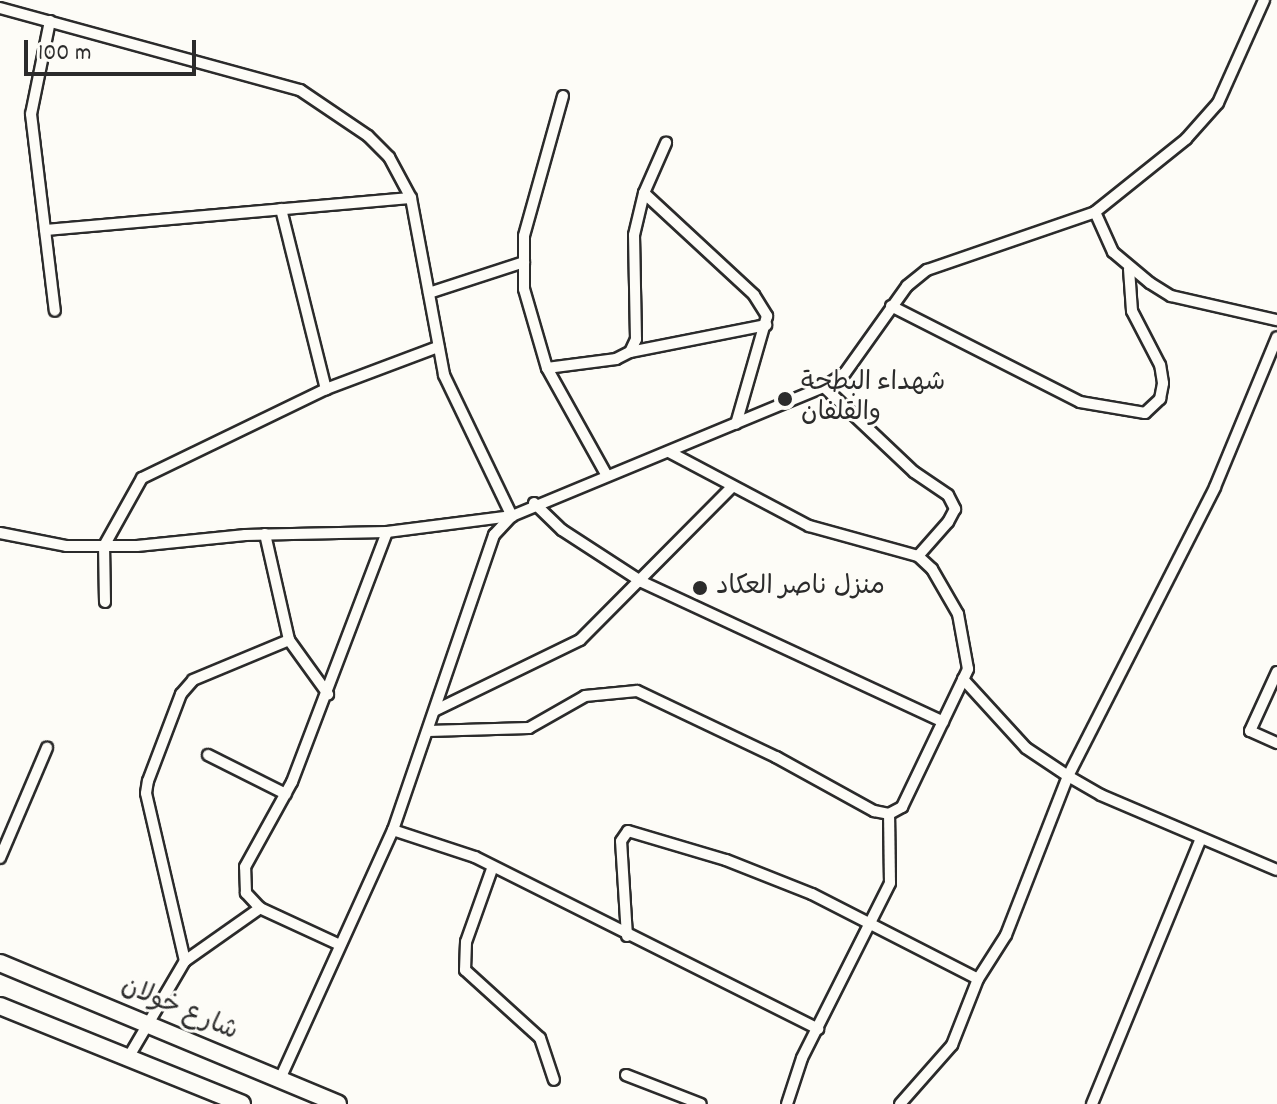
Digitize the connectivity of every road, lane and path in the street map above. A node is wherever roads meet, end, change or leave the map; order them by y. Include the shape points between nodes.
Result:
1 (1264, 0) edge
2 (0, 8) edge
3 (50, 21) junction
4 (563, 96) dead end
5 (666, 143) dead end
6 (644, 193) junction
7 (411, 198) junction
8 (281, 209) junction
9 (1095, 212) junction
10 (45, 230) junction
11 (524, 262) junction
12 (1129, 269) junction
13 (429, 293) junction
14 (891, 306) junction
15 (55, 311) dead end
16 (1277, 320) edge
17 (766, 325) junction
18 (1277, 337) edge
19 (438, 347) junction
20 (630, 352) junction
21 (547, 368) junction
22 (824, 387) junction
23 (326, 389) junction
24 (736, 424) junction
25 (669, 452) junction
26 (606, 474) junction
27 (732, 487) junction
28 (534, 503) junction
29 (512, 516) junction
30 (387, 532) junction
31 (0, 533) edge
32 (265, 534) junction
33 (104, 546) junction
34 (918, 556) junction
35 (642, 582) junction
36 (105, 602) dead end
37 (289, 640) junction
38 (1277, 672) edge
39 (963, 679) junction
40 (328, 694) junction
41 (436, 710) junction
42 (943, 722) junction
43 (428, 731) junction
44 (1277, 743) edge
45 (47, 748) dead end
46 (208, 755) dead end
47 (1068, 776) junction
48 (286, 794) junction
49 (889, 814) junction
50 (393, 830) junction
51 (1201, 838) junction
52 (0, 858) edge
53 (492, 869) junction
54 (1277, 870) edge
55 (260, 908) junction
56 (872, 922) junction
57 (627, 936) junction
58 (340, 945) junction
59 (185, 961) junction
60 (0, 963) edge
61 (978, 979) junction
62 (0, 1006) edge
63 (148, 1022) junction
64 (818, 1029) junction
65 (128, 1058) junction
66 (626, 1075) dead end
67 (280, 1079) junction
68 (554, 1080) dead end
69 (242, 1104) edge
70 (338, 1104) edge
71 (701, 1104) edge
72 (787, 1104) edge
73 (900, 1104) edge
74 (1092, 1104) edge

1 - 9 street via 1218,103 1186,139
2 - 3 street
3 - 7 street via 300,90 368,136 389,157
3 - 10 street via 31,114
4 - 11 street via 534,189
5 - 6 street
6 - 17 street via 754,295
6 - 20 street via 634,235 636,339
7 - 8 street
7 - 13 street
8 - 10 street
8 - 23 street
9 - 12 street via 1113,252
9 - 14 street via 927,270
10 - 15 street
11 - 13 street
11 - 21 street via 524,289
12 - 14 street via 1132,311 1160,365 1163,383 1160,399 1145,413 1080,402
12 - 16 street via 1171,296
13 - 19 street
14 - 22 street via 845,373
17 - 20 street
17 - 24 street
18 - 47 street via 1215,487
19 - 23 street
19 - 29 street via 444,375
20 - 21 street via 616,359
21 - 26 street
22 - 24 street
22 - 34 street via 914,472 948,495 955,509
23 - 33 street via 142,478
24 - 25 street
25 - 26 street
25 - 27 street
26 - 28 street
27 - 34 street via 809,526
27 - 35 street
28 - 29 street
28 - 35 street via 562,530
29 - 30 street
29 - 41 street via 494,535
30 - 32 street
30 - 40 street
31 - 33 street via 66,546
32 - 33 street
32 - 37 street
33 - 36 street
34 - 39 street via 958,614 966,642 968,669
35 - 41 street via 580,640
35 - 42 street
37 - 40 street
37 - 59 street via 193,680 181,694 148,781 146,793
38 - 44 street via 1250,731
39 - 42 street
39 - 47 street via 1026,748
40 - 48 street
41 - 43 street
42 - 49 street via 902,807
43 - 49 street via 529,728 585,696 637,691
43 - 50 street
45 - 52 street
46 - 48 street
47 - 51 street
47 - 61 street via 1006,935
48 - 55 street via 245,867 246,893
49 - 56 street via 890,883
50 - 53 street via 455,849
50 - 58 street
51 - 54 street
51 - 74 street
53 - 57 street
53 - 68 street via 466,942 465,970 540,1038
55 - 58 street
55 - 59 street
56 - 57 street via 726,860 628,831 621,841
56 - 61 street
56 - 64 street
57 - 64 street
58 - 67 street
59 - 63 street
60 - 63 main road, شارع خولان
61 - 73 street via 952,1045
62 - 65 main road
63 - 65 street
63 - 67 main road, شارع خولان
64 - 72 street
65 - 69 main road
66 - 71 street
67 - 70 main road, شارع خولان

